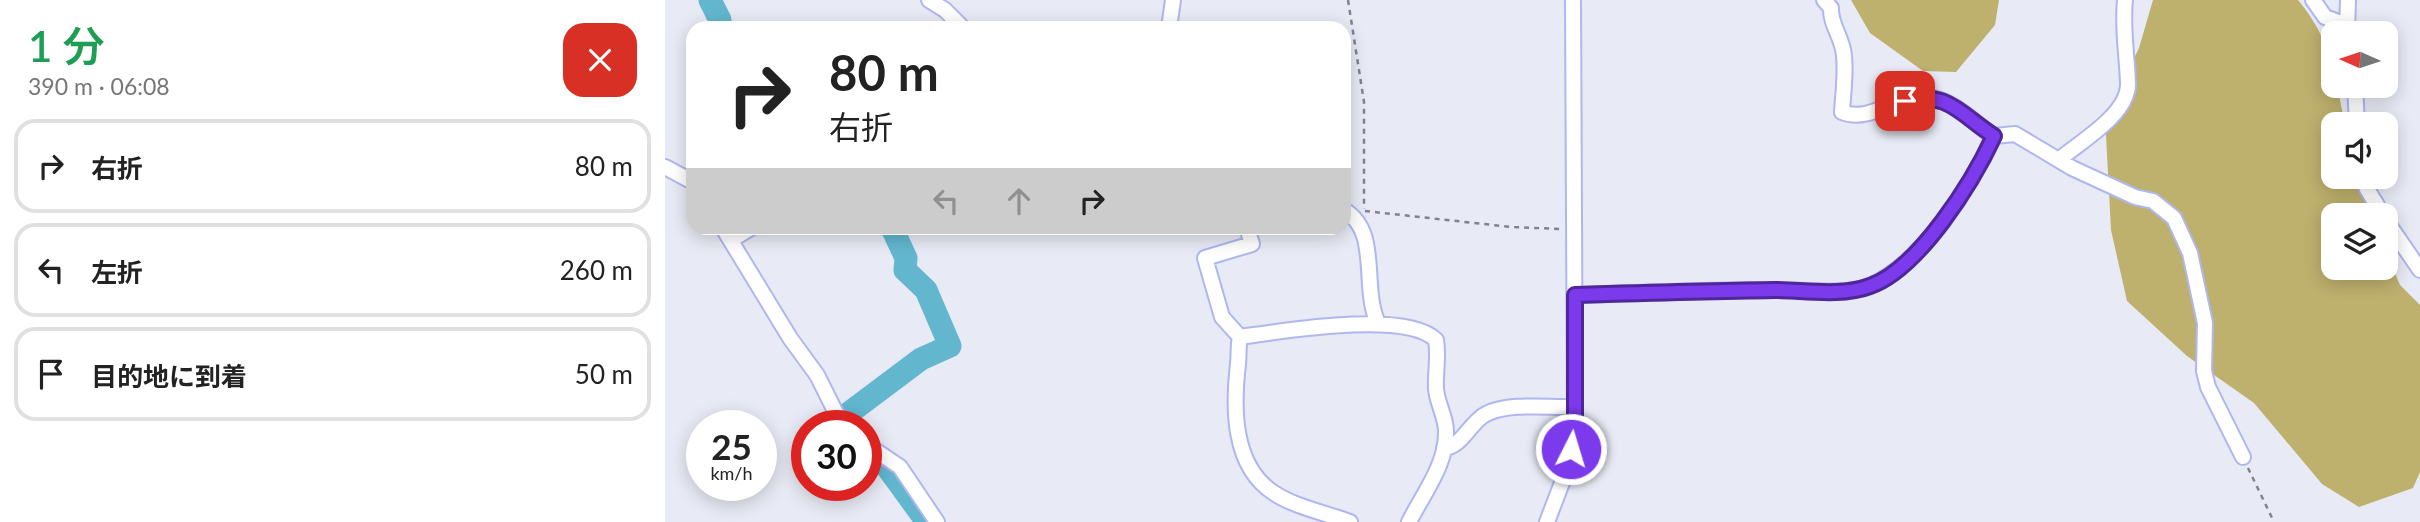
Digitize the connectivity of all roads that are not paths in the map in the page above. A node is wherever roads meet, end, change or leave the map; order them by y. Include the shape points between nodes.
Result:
1 (929, 0) edge
2 (1173, 0) edge
3 (1573, 0) edge
4 (1824, 0) edge
5 (2125, 0) edge
6 (2313, 0) edge
7 (2348, 0) edge
8 (956, 21) edge
9 (1170, 21) edge
10 (2332, 21) edge
11 (2347, 21) edge
12 (1994, 136) junction
13 (2060, 159) junction
14 (665, 167) edge
15 (686, 178) edge
16 (1355, 213) edge
17 (728, 235) edge
18 (1249, 235) edge
19 (2398, 238) edge
20 (2420, 270) edge
21 (1575, 295) junction
22 (1378, 323) junction
23 (1240, 337) junction
24 (1575, 407) junction
25 (834, 410) edge
26 (1444, 448) junction
27 (882, 455) edge
28 (2243, 457) road end
29 (937, 522) edge
30 (1350, 522) edge
31 (1409, 522) edge
32 (1547, 522) edge

1 - 8 street
2 - 9 street
3 - 21 street
4 - 12 street via 1831,8 1830,20 1840,35 1844,55 1842,112 1856,118 1924,96 1964,111
5 - 13 street via 2123,50 2128,85 2124,99
6 - 10 street
7 - 11 street
12 - 13 street via 2015,134
12 - 21 street via 1947,217 1905,263 1870,286 1828,291
13 - 28 street via 2135,197 2153,201 2174,218 2190,253 2205,323 2208,387
14 - 15 street
16 - 22 street via 1363,229 1371,310
17 - 25 street
18 - 23 street via 1252,244 1205,258 1222,317
19 - 20 street
21 - 24 street
22 - 23 street
22 - 26 street via 1429,332 1436,340 1436,392 1446,430
23 - 30 street via 1235,414 1243,454 1253,473 1283,499
24 - 26 street via 1502,409 1486,414 1452,447
24 - 32 street via 1568,467
26 - 31 street
27 - 29 street via 900,467

